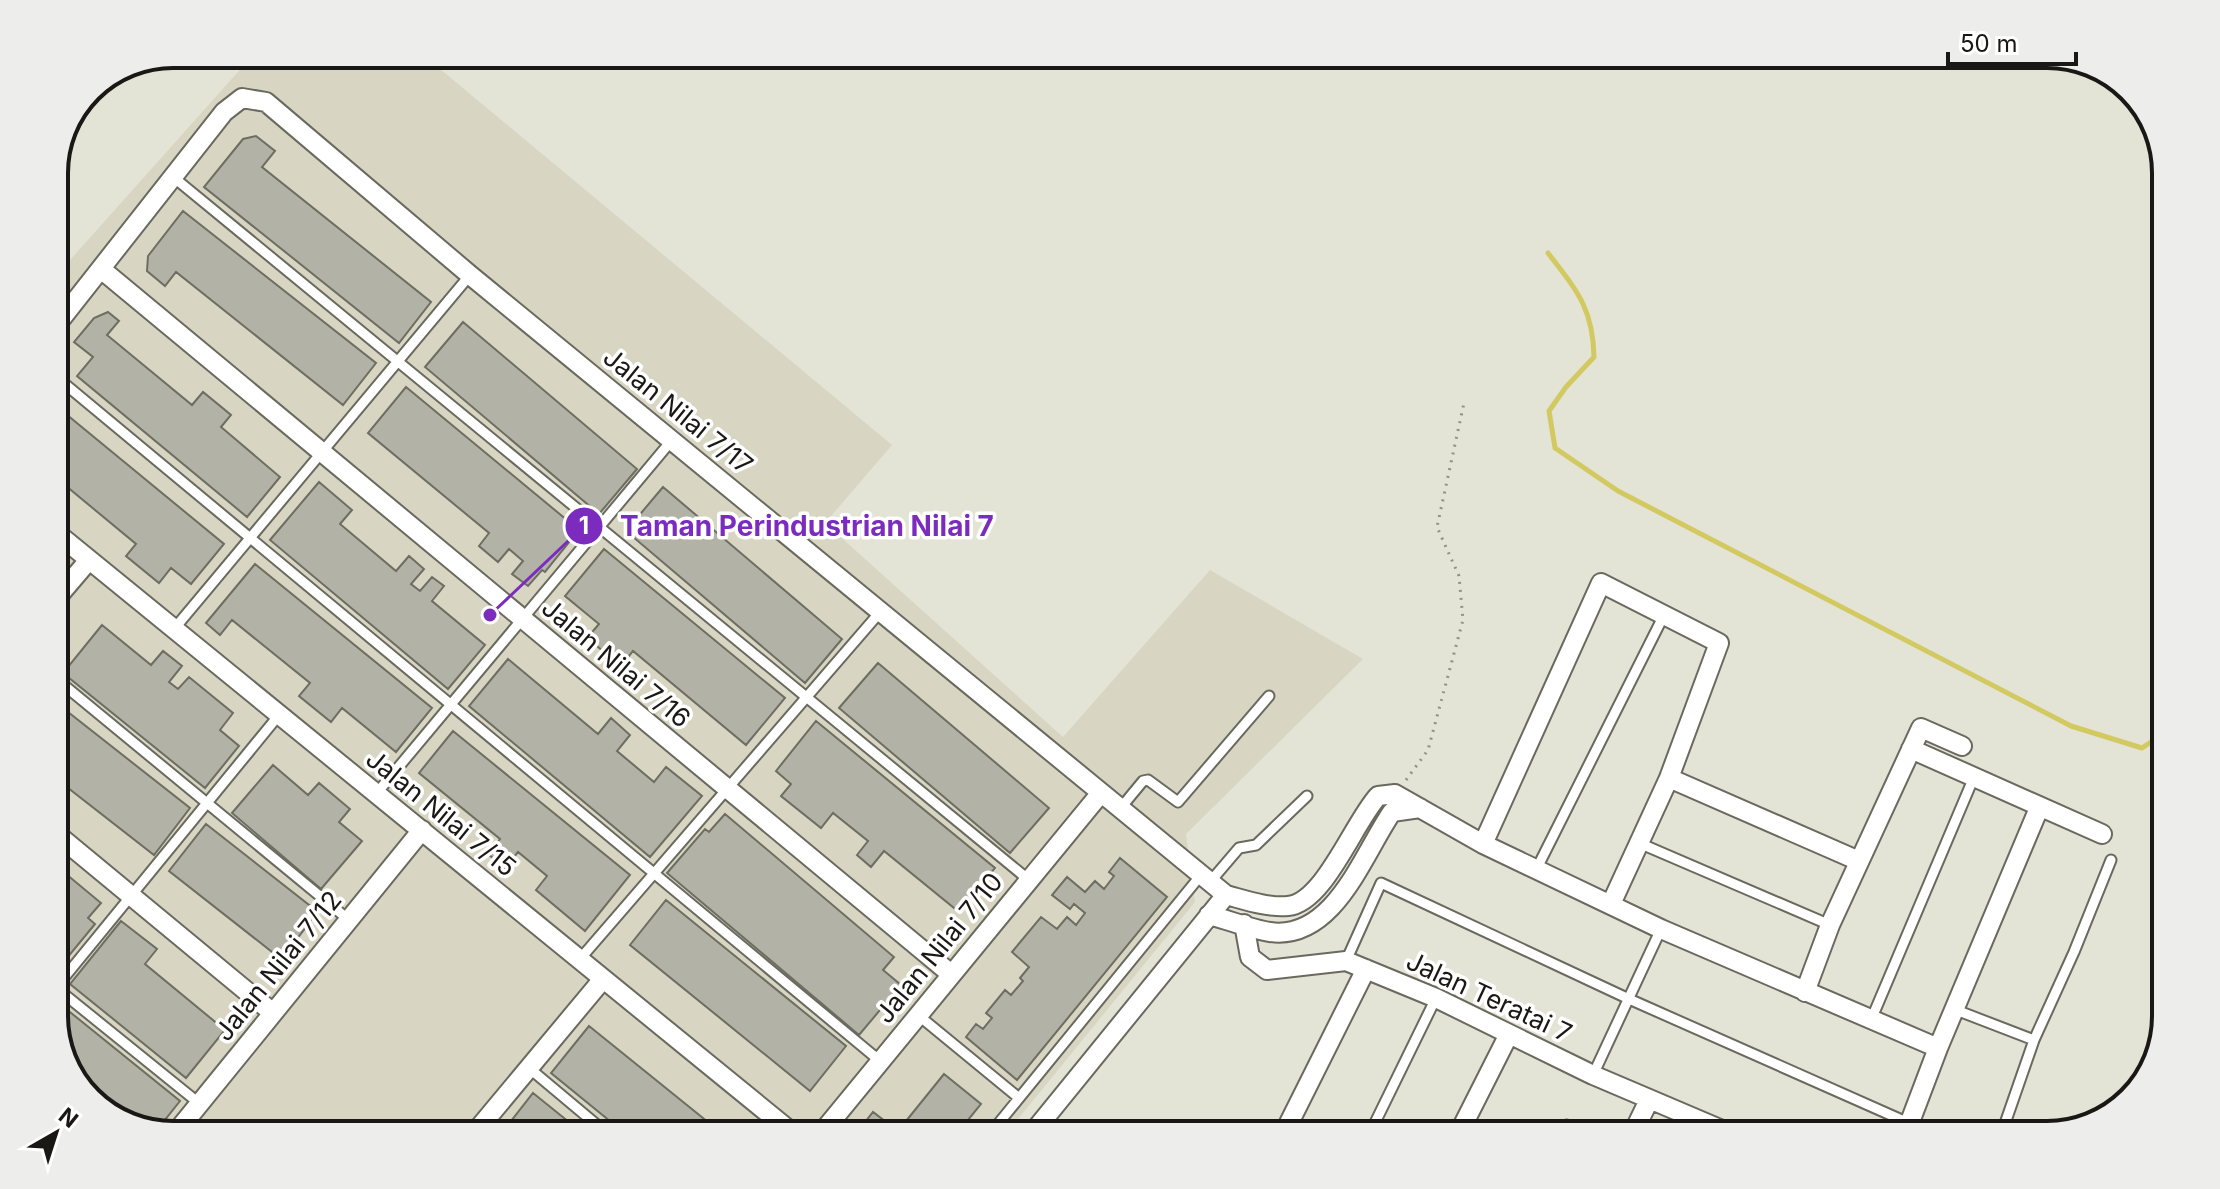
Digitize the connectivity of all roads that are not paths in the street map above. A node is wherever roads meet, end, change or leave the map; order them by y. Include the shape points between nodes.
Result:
1 (172, 176) junction
2 (101, 269) junction
3 (470, 275) junction
4 (68, 310) edge
5 (397, 362) junction
6 (68, 387) edge
7 (672, 440) junction
8 (322, 452) junction
9 (599, 527) junction
10 (251, 537) junction
11 (68, 543) edge
12 (89, 560) junction
13 (68, 585) edge
14 (881, 611) junction
15 (1664, 615) junction
16 (523, 619) junction
17 (174, 629) junction
18 (68, 688) edge
19 (1269, 696) dead end
20 (806, 698) junction
21 (451, 704) junction
22 (279, 715) junction
23 (1962, 746) dead end
24 (1911, 749) junction
25 (1974, 777) junction
26 (1669, 778) junction
27 (727, 789) junction
28 (376, 794) junction
29 (1100, 794) junction
30 (1307, 796) dead end
31 (206, 801) junction
32 (1420, 808) junction
33 (2039, 808) junction
34 (1119, 810) junction
35 (422, 830) junction
36 (2102, 834) dead end
37 (1639, 843) junction
38 (68, 844) edge
39 (1483, 844) junction
40 (2111, 860) dead end
41 (1859, 861) junction
42 (1536, 870) junction
43 (654, 873) junction
44 (1206, 879) junction
45 (1029, 880) junction
46 (1226, 895) junction
47 (131, 896) junction
48 (1611, 904) junction
49 (1209, 915) junction
50 (349, 920) junction
51 (1244, 924) junction
52 (1830, 925) junction
53 (1661, 929) junction
54 (580, 959) junction
55 (1346, 961) junction
56 (1366, 969) junction
57 (68, 972) edge
58 (951, 974) junction
59 (603, 979) junction
60 (1805, 992) junction
61 (68, 998) edge
62 (1436, 998) junction
63 (1629, 999) junction
64 (1956, 1010) junction
65 (273, 1013) junction
66 (918, 1015) junction
67 (1871, 1020) junction
68 (1509, 1034) junction
69 (2034, 1040) junction
70 (1938, 1048) junction
71 (880, 1061) junction
72 (529, 1068) junction
73 (1593, 1075) junction
74 (1019, 1098) junction
75 (1649, 1100) junction
76 (200, 1104) junction
77 (186, 1121) edge
78 (485, 1121) edge
79 (592, 1121) edge
80 (778, 1121) edge
81 (831, 1121) edge
82 (1000, 1121) edge
83 (1042, 1121) edge
84 (1290, 1121) edge
85 (1376, 1121) edge
86 (1465, 1121) edge
87 (1639, 1121) edge
88 (1700, 1121) edge
89 (1891, 1121) edge
90 (1911, 1121) edge
91 (2006, 1121) edge

1 - 2 street
1 - 3 street, Jalan Nilai 7/17 via 224,112 242,98 266,102
1 - 5 lane
2 - 4 street
2 - 8 street, Jalan Nilai 7/16
3 - 5 lane
3 - 7 street, Jalan Nilai 7/17
5 - 8 lane
5 - 9 lane
6 - 10 lane
7 - 9 lane
7 - 14 street, Jalan Nilai 7/17
8 - 10 lane
8 - 16 street, Jalan Nilai 7/16
9 - 16 lane
9 - 20 lane
10 - 17 lane
10 - 21 lane
11 - 12 street, Jalan Nilai 7/15
12 - 13 street
12 - 17 street, Jalan Nilai 7/15
14 - 20 lane
14 - 29 street, Jalan Nilai 7/17
15 - 26 street via 1719,643
15 - 39 street via 1601,583
15 - 42 lane
16 - 21 lane
16 - 27 street, Jalan Nilai 7/16
17 - 22 street, Jalan Nilai 7/15
18 - 31 lane
19 - 34 lane via 1178,802 1148,780
20 - 27 lane
20 - 45 lane
21 - 28 lane
21 - 43 lane
22 - 28 street, Jalan Nilai 7/15
22 - 31 lane
23 - 24 street via 1921,728
24 - 25 street
24 - 41 street
25 - 33 street
25 - 67 lane
26 - 37 street
26 - 41 street
27 - 43 lane
27 - 58 street, Jalan Nilai 7/16
28 - 35 street, Jalan Nilai 7/15
29 - 34 street, Jalan Nilai 7/17
29 - 45 street, Jalan Nilai 7/10
30 - 44 lane via 1256,845 1239,848
31 - 47 lane
31 - 50 lane
32 - 39 street
32 - 46 street via 1395,794 1378,796 1306,899 1290,906
32 - 51 street via 1392,812 1335,906 1319,919 1288,932
33 - 36 street
33 - 64 street
34 - 44 street, Jalan Nilai 7/17
35 - 50 street, Jalan Nilai 7/12
35 - 54 street, Jalan Nilai 7/15
37 - 48 street
37 - 52 lane
38 - 47 street
39 - 42 street
40 - 69 lane
41 - 52 street
42 - 48 street
43 - 54 lane
43 - 71 lane
44 - 46 street, Jalan Nilai 7/17
44 - 74 lane
45 - 58 street, Jalan Nilai 7/10
46 - 49 street
47 - 57 lane
47 - 65 street
48 - 53 street
49 - 51 street
49 - 83 street
50 - 65 street, Jalan Nilai 7/12
51 - 55 street, Jalan Teratai 7 via 1250,957 1267,970
52 - 60 street
53 - 60 street
53 - 63 lane
54 - 59 street, Jalan Nilai 7/15
55 - 56 street, Jalan Teratai 7
55 - 63 lane via 1381,883
56 - 62 street, Jalan Teratai 7
56 - 84 street
58 - 66 street, Jalan Nilai 7/10
59 - 72 street
59 - 80 street, Jalan Nilai 7/15
60 - 67 street
61 - 76 lane
62 - 68 street, Jalan Teratai 7
62 - 85 lane
63 - 73 lane
63 - 89 lane
64 - 69 lane
64 - 70 street
65 - 76 street, Jalan Nilai 7/12
66 - 71 street, Jalan Nilai 7/10
66 - 74 lane
67 - 70 street
68 - 73 street, Jalan Teratai 7
68 - 86 street
69 - 91 lane
70 - 90 street
71 - 81 street, Jalan Nilai 7/10
72 - 78 street
72 - 79 lane
73 - 75 street, Jalan Teratai 7
74 - 82 lane
75 - 87 street
75 - 88 street, Jalan Teratai 7
76 - 77 street, Jalan Nilai 7/12

